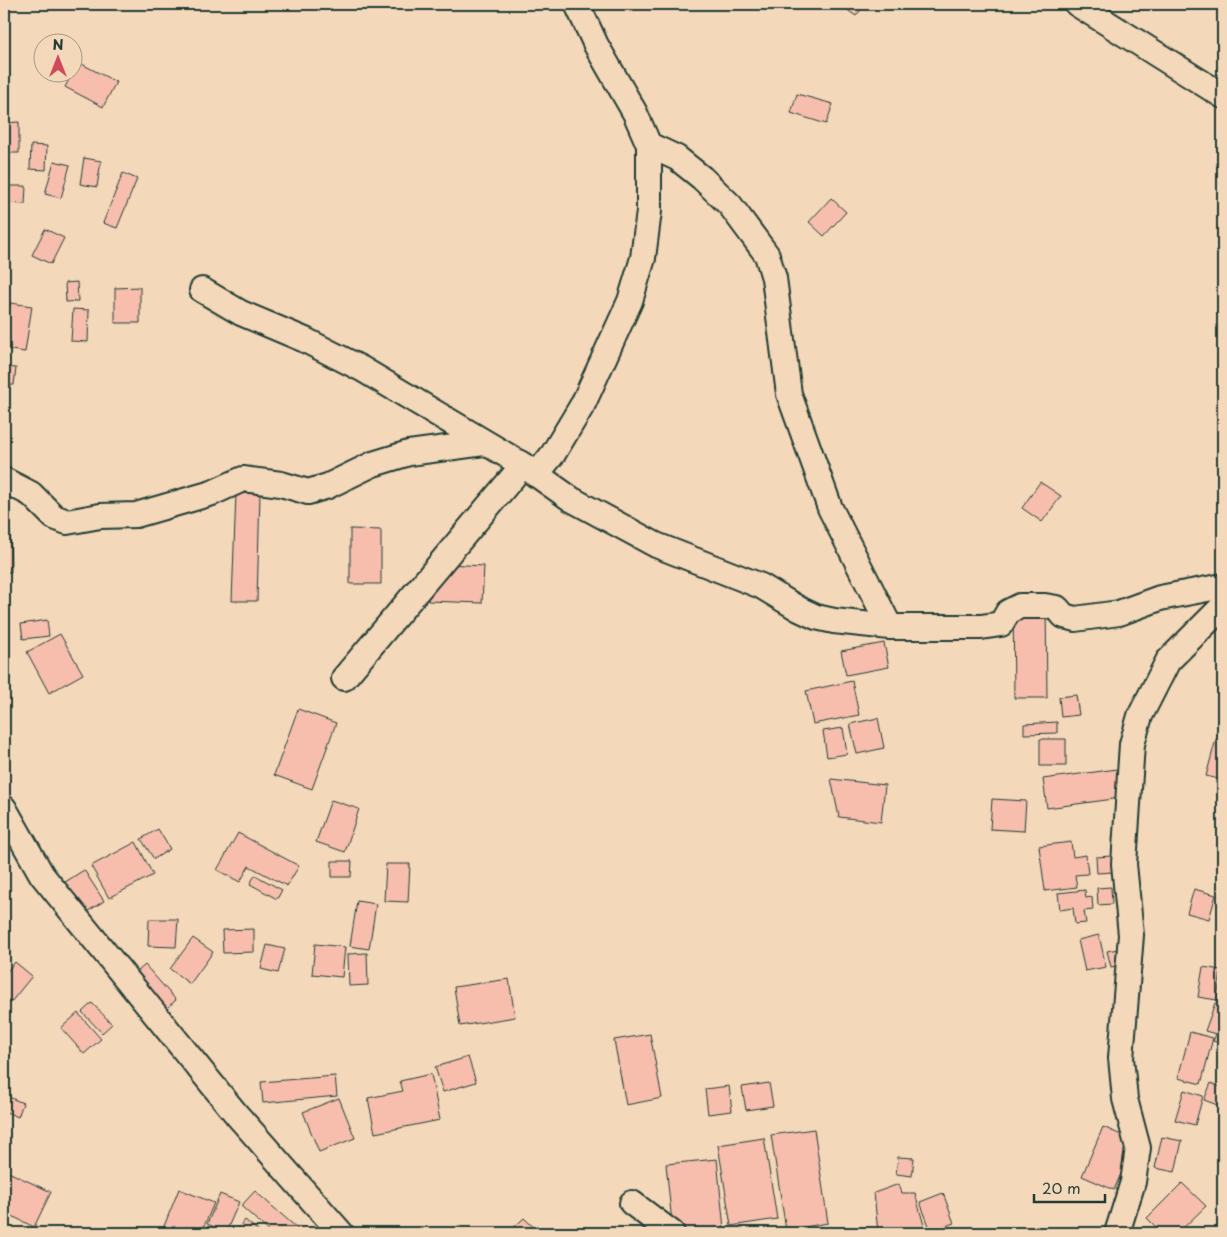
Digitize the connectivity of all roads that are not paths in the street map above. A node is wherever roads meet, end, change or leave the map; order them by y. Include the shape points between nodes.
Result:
1 (577, 4) edge
2 (1077, 4) edge
3 (1223, 96) edge
4 (649, 145) junction
5 (202, 290) dead end
6 (484, 443) junction
7 (530, 470) junction
8 (4, 480) edge
9 (1223, 586) edge
10 (1223, 606) edge
11 (890, 627) junction
12 (344, 678) dead end
13 (4, 808) edge
14 (632, 1203) dead end
15 (341, 1233) edge
16 (672, 1233) edge
17 (1116, 1233) edge

1 - 4 street
2 - 3 street
4 - 7 street via 649,211 643,258 630,301 583,404 553,454
4 - 11 street via 677,158 702,178 730,205 768,255 790,394 830,508
5 - 6 street via 241,314 362,368
6 - 7 street
6 - 8 street via 409,453 373,464 308,492 281,484 243,479 212,493 136,515 100,516 67,522 54,517 30,494
7 - 11 street via 571,499 656,546 761,586 816,617
7 - 12 street
9 - 11 street via 1160,598 1119,613 1075,619 1064,616 1057,608 1020,606 1008,612 1001,624
10 - 17 street via 1168,661 1140,716 1132,744 1124,864 1131,935 1121,1058 1125,1099 1138,1148 1133,1182
13 - 15 street via 42,875 237,1115
14 - 16 street

